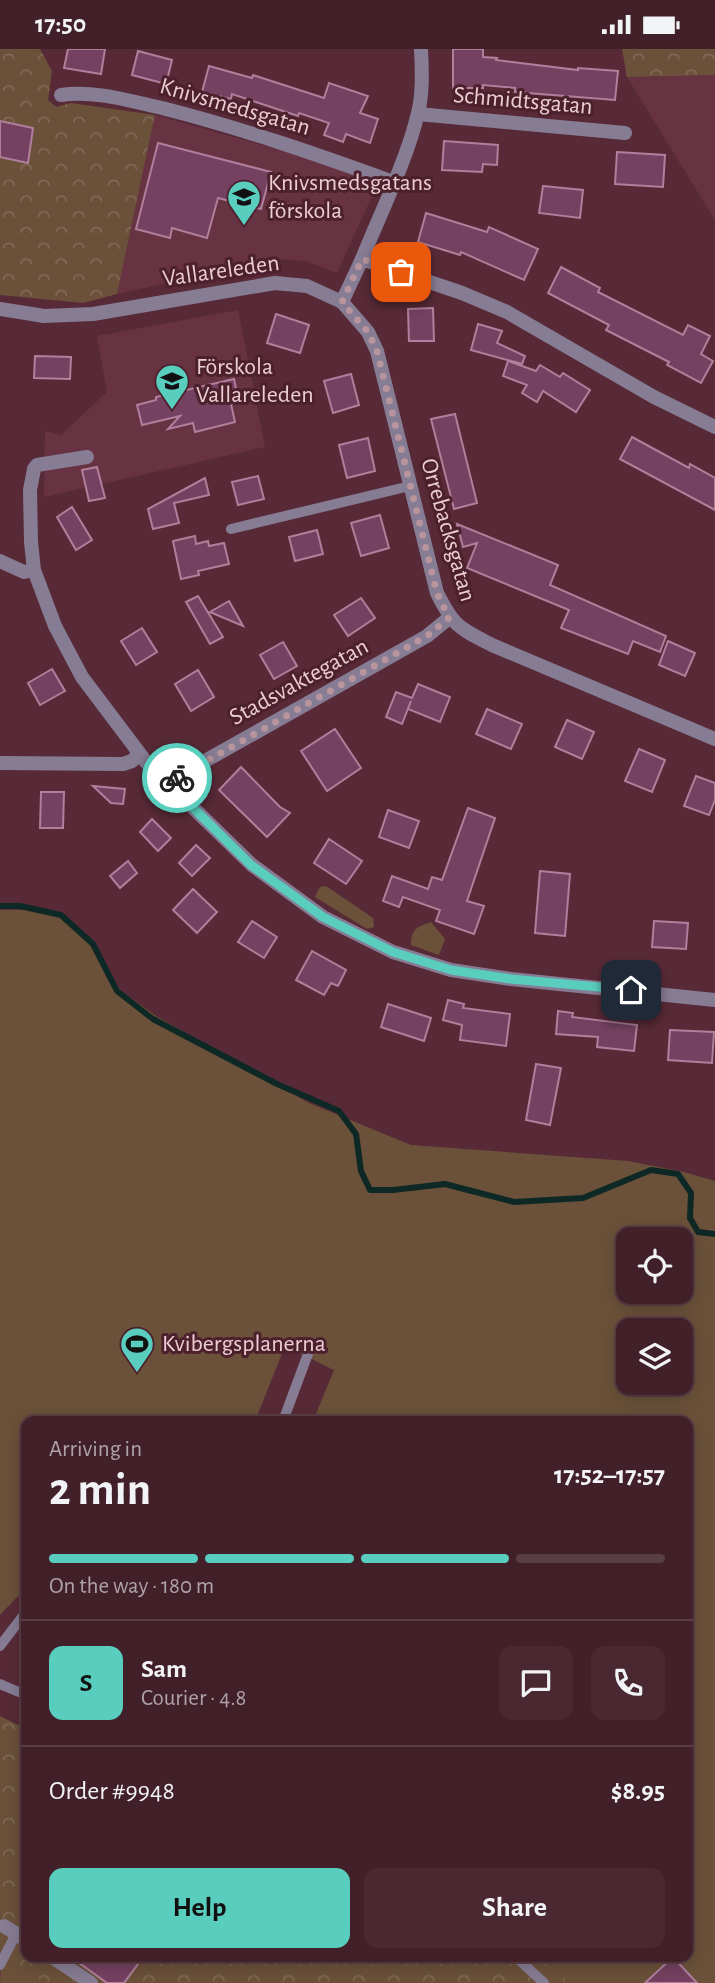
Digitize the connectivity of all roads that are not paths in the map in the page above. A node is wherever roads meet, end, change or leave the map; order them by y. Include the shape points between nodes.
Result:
1 (421, 49) edge
2 (61, 95) dead end
3 (418, 114) junction
4 (625, 133) dead end
5 (393, 182) junction
6 (362, 259) junction
7 (342, 302) junction
8 (0, 309) edge
9 (715, 428) edge
10 (87, 457) dead end
11 (410, 486) junction
12 (232, 529) dead end
13 (0, 561) edge
14 (34, 570) junction
15 (449, 618) junction
16 (715, 739) edge
17 (139, 754) junction
18 (0, 763) edge
19 (170, 785) junction
20 (715, 1000) edge
21 (312, 1343) dead end
22 (285, 1416) edge
23 (21, 1619) edge
24 (0, 1646) edge
25 (0, 1684) edge
26 (21, 1693) edge
27 (12, 1931) edge
28 (60, 1962) edge
29 (521, 1962) edge
30 (0, 1965) edge
31 (91, 1983) edge
32 (544, 1983) edge

1 - 3 street
2 - 5 street, Knivsmedsgatan via 131,101 215,121
3 - 4 street, Schmidtsgatan
3 - 5 street
5 - 6 street
6 - 7 street
6 - 9 street via 507,312
7 - 8 street, Vallareleden via 307,286 275,283 93,314 44,316
7 - 11 street, Orrebacksgatan via 368,332 377,351
10 - 14 street via 34,469 29,511
11 - 12 lane
11 - 15 street, Orrebacksgatan via 437,593
13 - 14 street via 24,572
14 - 17 street via 55,626 82,677
15 - 16 street, Orrebacksgatan via 492,645
15 - 19 street, Stadsvaktegatan via 427,636 180,775
17 - 18 street via 123,764
17 - 19 street
19 - 20 street via 251,865 323,917 393,952 451,970 511,979
21 - 22 lane
23 - 24 lane
25 - 26 lane
27 - 30 lane
28 - 31 street
29 - 32 lane

